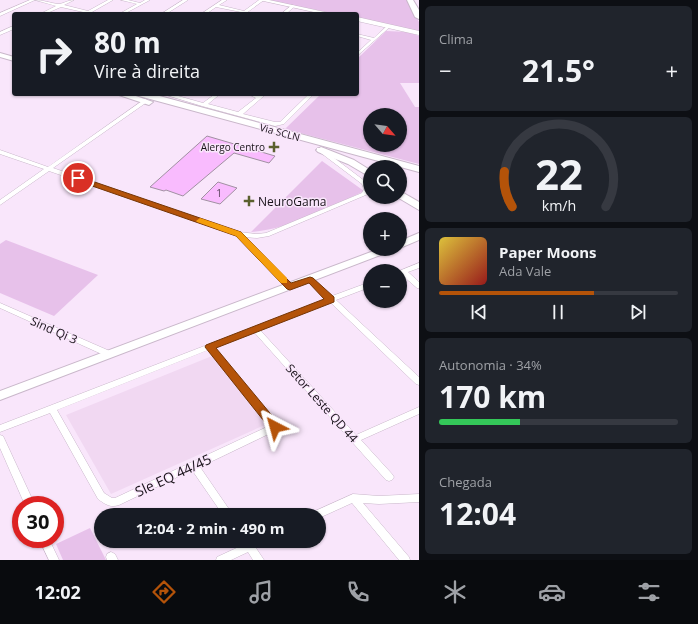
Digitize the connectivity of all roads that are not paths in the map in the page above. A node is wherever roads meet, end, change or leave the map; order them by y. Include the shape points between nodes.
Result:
1 (33, 0) edge
2 (37, 0) edge
3 (72, 0) edge
4 (110, 0) edge
5 (123, 0) edge
6 (148, 0) edge
7 (186, 0) edge
8 (225, 0) edge
9 (262, 0) edge
10 (410, 0) edge
11 (140, 4) junction
12 (60, 6) junction
13 (216, 6) junction
14 (293, 6) junction
15 (46, 12) edge
16 (88, 12) joint
17 (125, 12) edge
18 (166, 12) edge
19 (206, 12) edge
20 (240, 12) edge
21 (245, 12) edge
22 (285, 12) edge
23 (322, 12) edge
24 (1, 13) edge
25 (419, 17) edge
26 (359, 19) edge
27 (389, 26) junction
28 (12, 28) edge
29 (0, 30) edge
30 (5, 31) junction
31 (419, 33) edge
32 (0, 34) edge
33 (359, 35) edge
34 (374, 39) junction
35 (359, 53) edge
36 (1, 57) edge
37 (12, 59) edge
38 (12, 64) edge
39 (132, 96) edge
40 (174, 96) edge
41 (215, 96) edge
42 (261, 96) edge
43 (310, 96) edge
44 (144, 98) edge
45 (204, 105) junction
46 (239, 114) junction
47 (296, 139) junction
48 (318, 149) junction
49 (0, 152) edge
50 (375, 160) edge
51 (407, 167) edge
52 (49, 169) junction
53 (419, 169) edge
54 (363, 170) edge
55 (407, 199) edge
56 (0, 203) edge
57 (419, 207) edge
58 (238, 234) junction
59 (417, 239) edge
60 (407, 243) edge
61 (370, 256) edge
62 (419, 265) edge
63 (407, 270) edge
64 (407, 277) edge
65 (310, 280) junction
66 (419, 286) edge
67 (290, 287) junction
68 (363, 287) edge
69 (331, 300) junction
70 (0, 306) edge
71 (255, 329) junction
72 (210, 347) junction
73 (109, 354) junction
74 (419, 382) edge
75 (0, 396) edge
76 (52, 409) junction
77 (419, 410) edge
78 (0, 429) edge
79 (0, 438) edge
80 (355, 439) junction
81 (194, 466) junction
82 (389, 477) dead end
83 (26, 496) edge
84 (354, 498) junction
85 (419, 498) edge
86 (223, 508) edge
87 (326, 511) edge
88 (48, 548) edge
89 (240, 548) edge
90 (251, 548) edge
91 (54, 560) edge
92 (221, 560) edge
93 (259, 560) edge
94 (405, 560) edge

1 - 24 street
2 - 12 street
3 - 12 street
4 - 16 street
5 - 11 street
6 - 11 street
7 - 18 street
8 - 13 street
9 - 14 street
9 - 21 street
10 - 25 main road
11 - 17 street
12 - 15 street
12 - 16 street
13 - 19 street
13 - 20 street
14 - 22 street
14 - 23 street
26 - 27 street
27 - 31 street
27 - 34 street
28 - 30 street
29 - 30 street
30 - 32 street
33 - 34 street
34 - 35 street
36 - 37 main road
36 - 38 main road
39 - 44 main road, Via SCLN
40 - 45 street
41 - 45 street
42 - 46 street
43 - 46 street via 280,123
44 - 47 main road, Via SCLN
44 - 52 street
45 - 46 street
47 - 48 main road, Via SCLN
47 - 50 main road, Via SCLN
48 - 54 main road, Via SCLN
48 - 58 street via 364,183 367,189 364,194 267,235
49 - 52 street
51 - 53 main road, Via SCLN
52 - 56 street
52 - 58 street
55 - 57 main road
58 - 67 street
59 - 60 main road
61 - 65 main road
62 - 63 street
64 - 66 street
65 - 67 main road
65 - 69 street
67 - 73 main road
68 - 69 street
69 - 71 street
69 - 74 street
70 - 73 street, Sind Qi 3
71 - 72 street
71 - 80 street, Setor Leste QD 44
72 - 76 street
72 - 81 street, Sle EQ 44/45 via 274,428
73 - 75 main road
76 - 78 street
76 - 81 street, Sle EQ 44/45 via 101,496 110,502 116,502
77 - 80 street
79 - 83 street
80 - 82 street, Setor Leste QD 44
81 - 86 street
84 - 85 street
84 - 87 street
84 - 94 street
88 - 91 street
89 - 92 street
90 - 93 street

